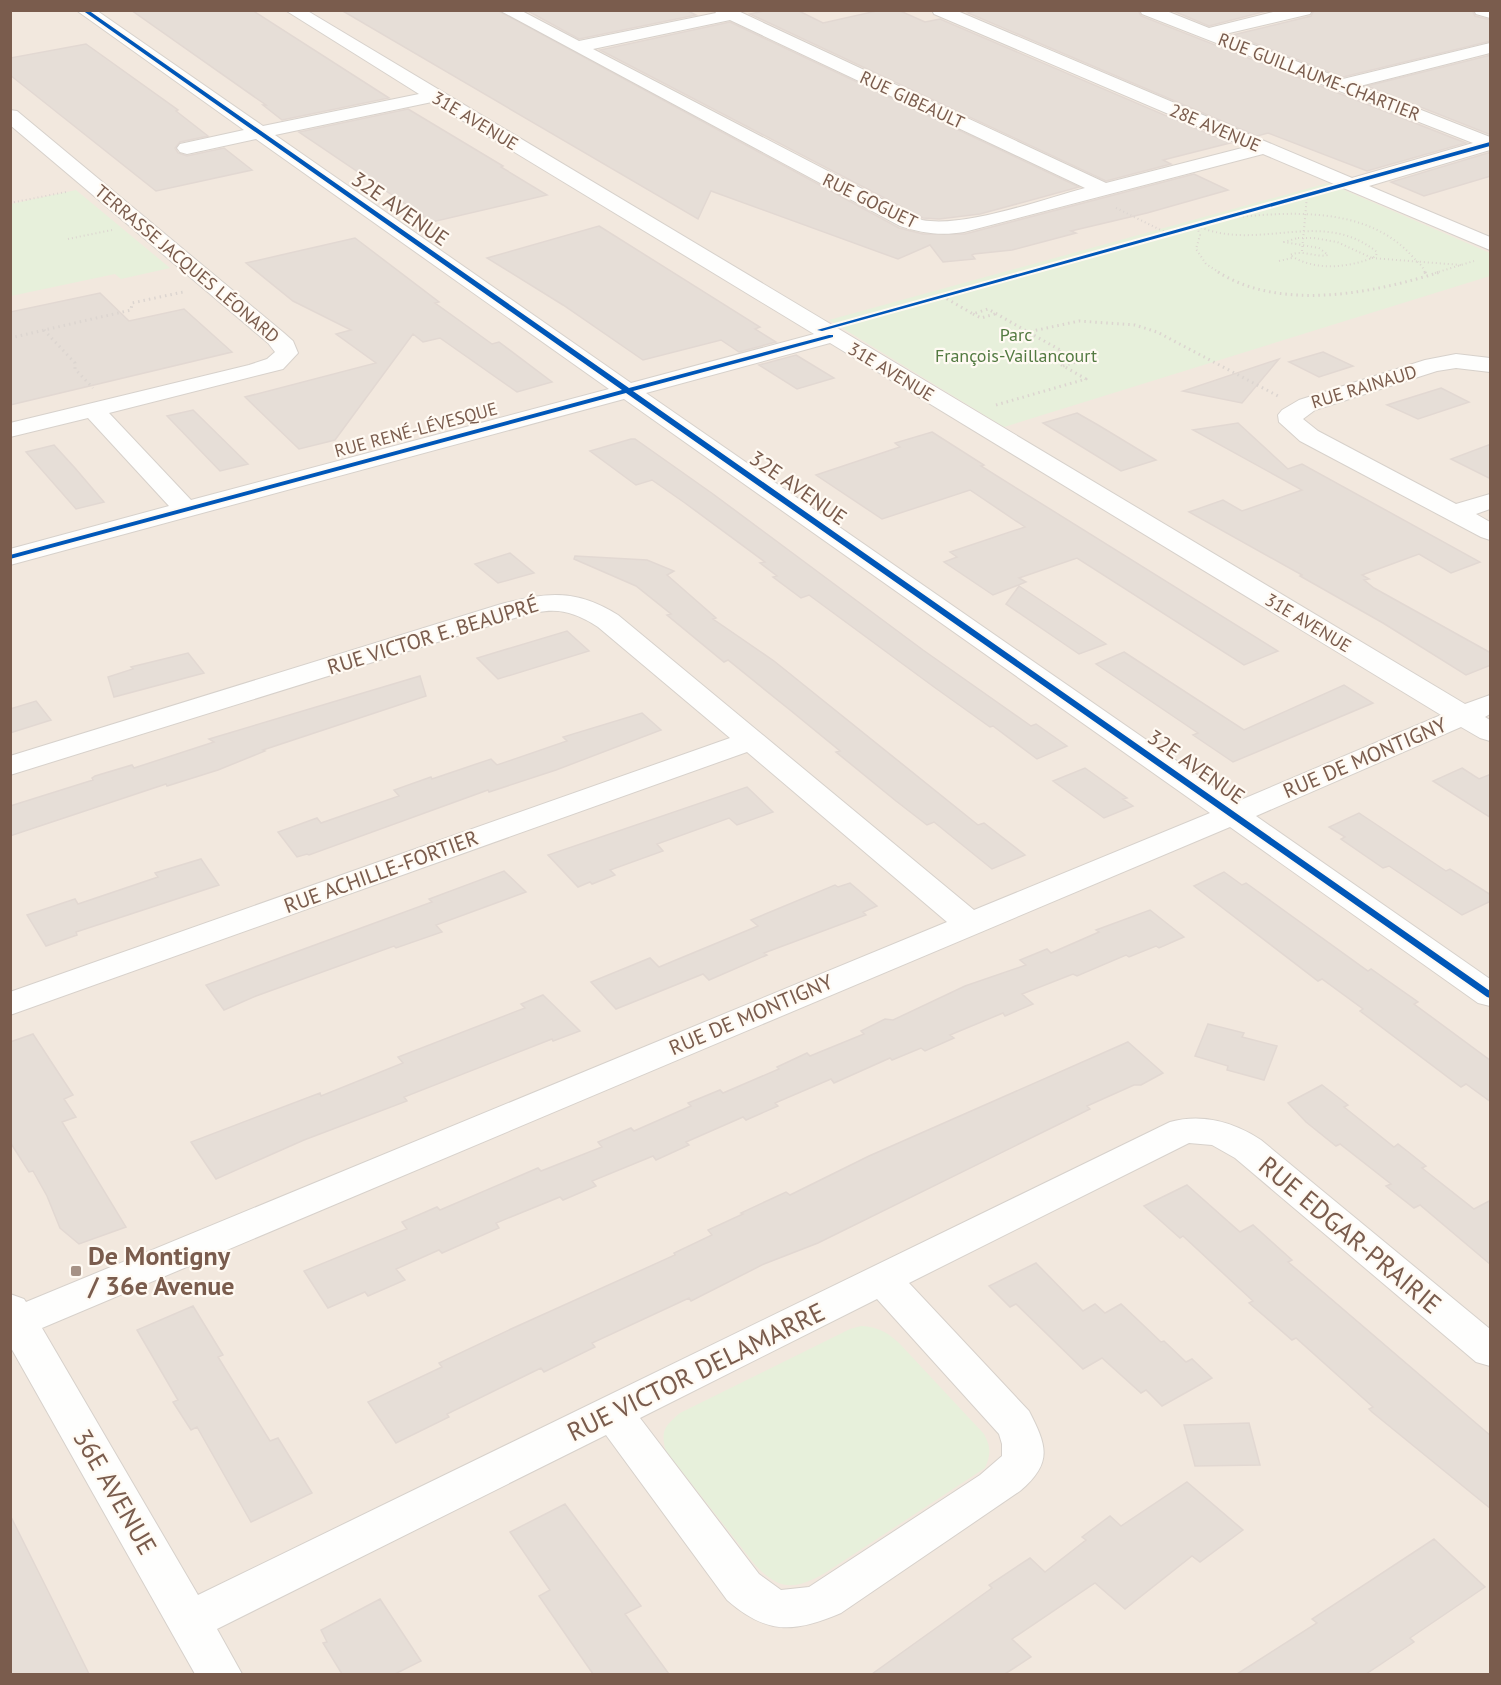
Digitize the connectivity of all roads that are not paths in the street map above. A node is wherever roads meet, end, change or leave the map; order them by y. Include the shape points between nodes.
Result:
1 (84, 10) edge
2 (293, 10) edge
3 (507, 10) edge
4 (940, 10) edge
5 (1148, 10) edge
6 (1304, 10) edge
7 (1482, 10) edge
8 (727, 13) edge
9 (1491, 14) edge
10 (1208, 33) junction
11 (576, 47) junction
12 (1491, 48) edge
13 (1342, 85) junction
14 (434, 96) junction
15 (10, 115) edge
16 (258, 133) junction
17 (1491, 144) edge
18 (187, 148) dead end
19 (1264, 148) junction
20 (1350, 184) junction
21 (1094, 191) junction
22 (1486, 251) edge
23 (831, 336) junction
24 (1491, 365) edge
25 (628, 390) junction
26 (102, 408) junction
27 (10, 430) edge
28 (1491, 501) edge
29 (185, 509) junction
30 (1455, 513) junction
31 (1491, 532) edge
32 (10, 557) edge
33 (1481, 717) edge
34 (751, 741) junction
35 (10, 766) edge
36 (1232, 815) junction
37 (970, 924) junction
38 (1491, 995) edge
39 (10, 1004) edge
40 (1204, 1130) joint
41 (882, 1279) junction
42 (13, 1318) edge
43 (1491, 1351) edge
44 (613, 1413) junction
45 (189, 1621) junction
46 (219, 1674) edge

1 - 16 street, 32E AVENUE
2 - 14 street, 31E AVENUE
3 - 11 street, RUE GOGUET
4 - 19 street, 28E AVENUE
5 - 10 street, RUE GUILLAUME-CHARTIER
6 - 10 street
7 - 9 street
8 - 11 street
8 - 21 street, RUE GIBEAULT
10 - 13 street, RUE GUILLAUME-CHARTIER
11 - 21 street, RUE GOGUET via 921,227 958,227
12 - 13 street
13 - 17 street, RUE GUILLAUME-CHARTIER
14 - 16 street
14 - 23 street, 31E AVENUE
15 - 26 street, TERRASSE JACQUES LÉONARD via 285,346 287,353 283,358 256,370
16 - 18 street
16 - 25 street, 32E AVENUE
17 - 20 street
19 - 20 street, 28E AVENUE
19 - 21 street, RUE GOGUET
20 - 22 street, 28E AVENUE
23 - 25 street, RUE RENÉ-LÉVESQUE
23 - 33 street, 31E AVENUE
24 - 30 street, RUE RAINAUD via 1456,361 1433,365 1300,407 1290,415 1298,429
25 - 29 street, RUE RENÉ-LÉVESQUE
25 - 36 street, 32E AVENUE
26 - 27 street, TERRASSE JACQUES LÉONARD
26 - 29 street
28 - 30 street
29 - 32 street, RUE RENÉ-LÉVESQUE
30 - 31 street, RUE RAINAUD
33 - 36 street, RUE DE MONTIGNY
34 - 35 street, RUE VICTOR E. BEAUPRÉ via 608,621 591,609 567,601 538,602
34 - 37 street, RUE VICTOR E. BEAUPRÉ
34 - 39 street, RUE ACHILLE-FORTIER
36 - 37 street, RUE DE MONTIGNY
36 - 38 street, 32E AVENUE
37 - 42 street, RUE DE MONTIGNY
40 - 41 street, RUE VICTOR DELAMARRE via 1183,1131 1162,1139
40 - 43 street, RUE EDGAR-PRAIRIE via 1227,1135 1248,1149
41 - 44 street, RUE VICTOR DELAMARRE
41 - 44 street via 1014,1423 1024,1440 1024,1457 1014,1473 995,1487 825,1600 806,1609 779,1609 759,1601 743,1587
42 - 45 street, 36E AVENUE
44 - 45 street, RUE VICTOR DELAMARRE
45 - 46 street, 36E AVENUE

